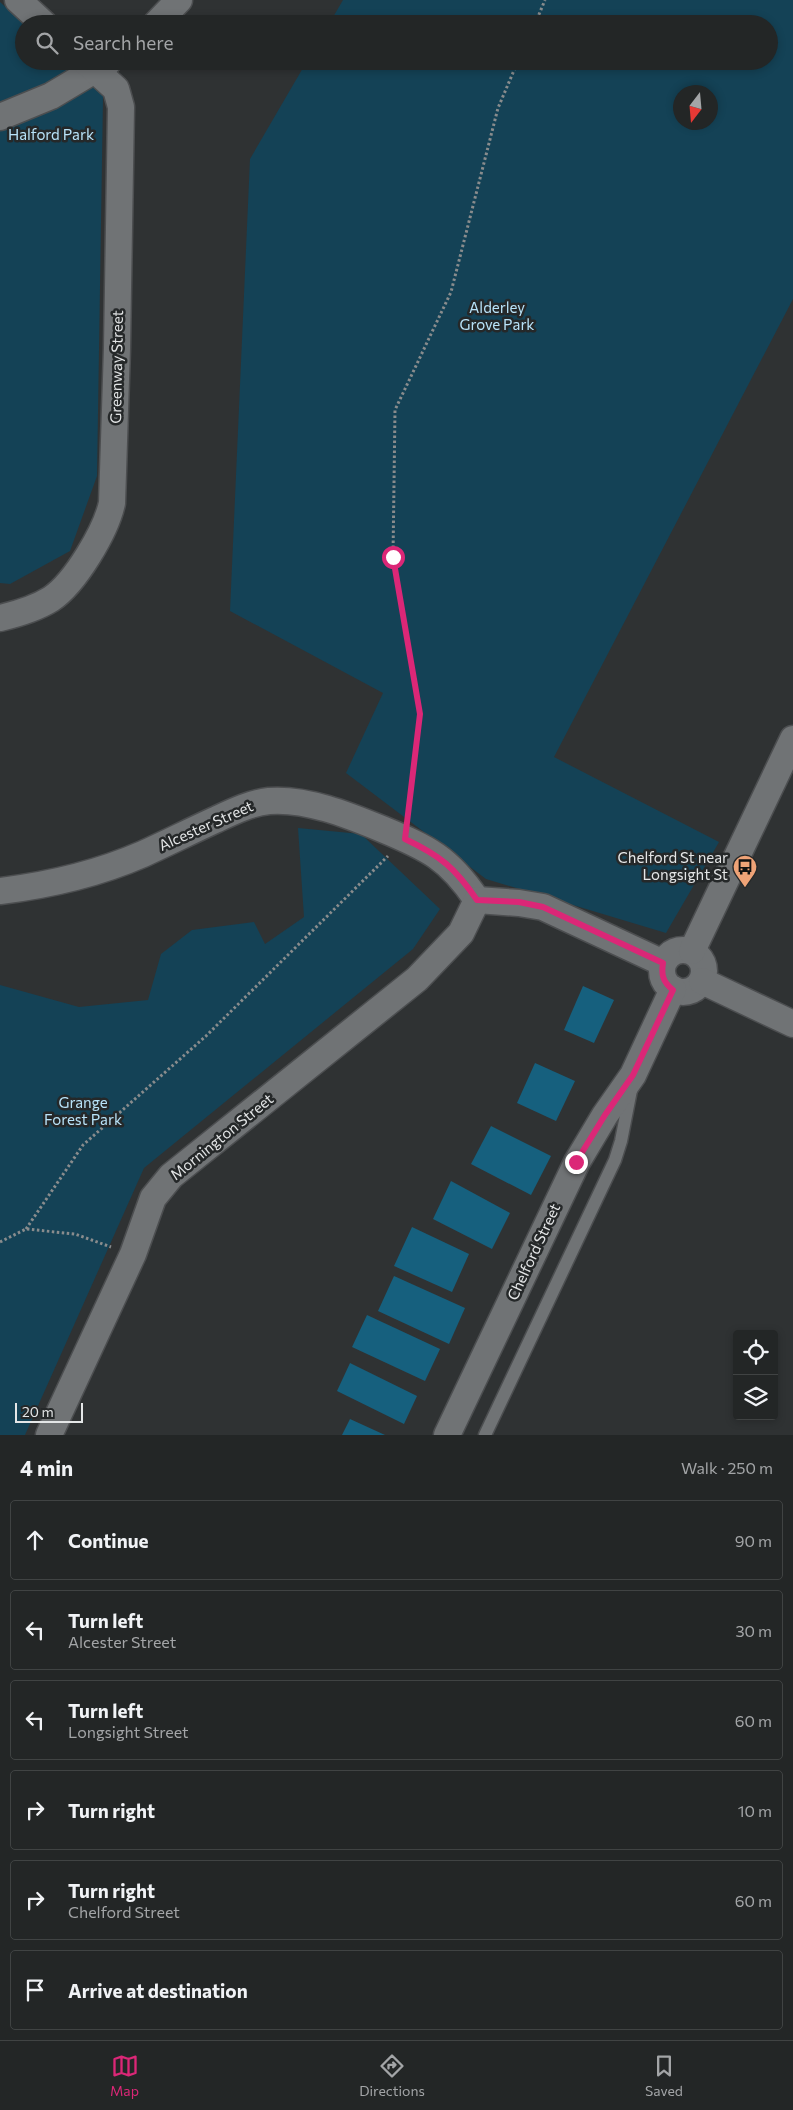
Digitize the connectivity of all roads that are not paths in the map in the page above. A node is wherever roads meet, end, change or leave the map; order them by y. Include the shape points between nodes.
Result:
1 (18, 0) edge
2 (179, 0) edge
3 (34, 15) edge
4 (165, 15) edge
5 (88, 70) edge
6 (101, 70) edge
7 (0, 117) edge
8 (0, 618) edge
9 (793, 739) edge
10 (0, 892) edge
11 (477, 900) junction
12 (692, 951) junction
13 (663, 963) junction
14 (702, 981) junction
15 (673, 990) junction
16 (793, 1024) edge
17 (633, 1075) junction
18 (49, 1435) edge
19 (447, 1435) edge
20 (485, 1435) edge

1 - 3 street
2 - 4 street
5 - 7 street via 51,96
6 - 8 street, Greenway Street via 116,89 122,123 112,503 106,524 63,589 37,606
9 - 12 street
10 - 11 street, Alcester Street via 52,884 106,869 241,808 268,801 288,801 323,808 367,823 431,852 448,863
11 - 13 street via 543,907
11 - 18 street, Mornington Street via 461,933 417,979 171,1176 154,1198 133,1254
12 - 13 street via 672,952
12 - 14 street via 704,967
13 - 15 street via 664,981
14 - 15 street via 686,992
14 - 16 street
15 - 17 street, Chelford Street
17 - 19 street, Chelford Street via 581,1153
17 - 20 lane, Chelford Street via 615,1160

